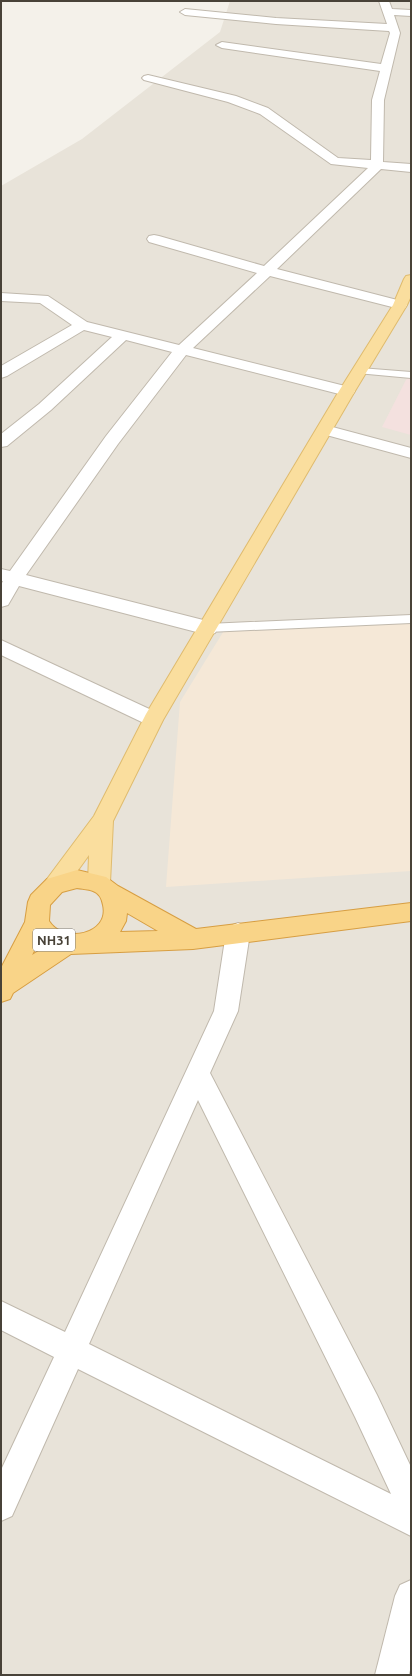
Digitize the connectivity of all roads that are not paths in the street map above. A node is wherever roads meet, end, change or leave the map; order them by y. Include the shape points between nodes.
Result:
1 (386, 6) edge
2 (185, 12) dead end
3 (411, 13) edge
4 (393, 28) junction
5 (222, 46) dead end
6 (386, 68) junction
7 (148, 78) dead end
8 (377, 166) junction
9 (411, 168) edge
10 (154, 239) dead end
11 (267, 271) junction
12 (411, 279) edge
13 (1, 297) edge
14 (400, 306) junction
15 (82, 325) junction
16 (123, 335) junction
17 (182, 350) junction
18 (360, 371) junction
19 (1, 373) edge
20 (411, 375) edge
21 (347, 391) junction
22 (325, 430) junction
23 (1, 442) edge
24 (411, 453) edge
25 (8, 577) edge
26 (1, 601) edge
27 (411, 619) edge
28 (208, 628) junction
29 (1, 647) edge
30 (153, 719) junction
31 (102, 820) junction
32 (55, 885) junction
33 (105, 888) junction
34 (411, 912) edge
35 (37, 922) junction
36 (238, 933) junction
37 (193, 939) junction
38 (90, 943) junction
39 (66, 945) junction
40 (2, 987) edge
41 (198, 1074) junction
42 (1, 1315) edge
43 (71, 1350) junction
44 (411, 1501) edge
45 (1, 1505) edge
46 (411, 1520) edge
47 (411, 1596) edge
48 (392, 1675) edge

1 - 3 street
1 - 4 street
2 - 4 street via 284,22
4 - 6 street via 395,33
5 - 6 street
6 - 8 street via 378,100
7 - 8 street via 232,99 276,118 336,161
8 - 9 street
8 - 11 street
10 - 11 street
11 - 14 street
11 - 17 street
12 - 14 main road
13 - 15 street via 43,299
14 - 18 main road
15 - 16 street
15 - 19 street
16 - 17 street
16 - 23 street via 45,407
17 - 21 street
17 - 25 street
18 - 20 lane
18 - 21 main road
21 - 22 main road
22 - 24 street
22 - 28 main road
25 - 26 street
25 - 28 street
27 - 28 lane
28 - 30 main road
29 - 30 street
30 - 31 main road
31 - 32 main road
31 - 33 main road
32 - 33 highway via 77,879
32 - 35 highway, NH31 via 39,902
33 - 37 highway
33 - 38 highway, NH31 via 116,906 114,921 105,934
34 - 36 highway, NH31
35 - 39 highway, NH31 via 48,937
35 - 40 highway, NH31
36 - 37 highway, NH31
36 - 41 street via 226,1011
37 - 38 highway, NH31
38 - 39 highway, NH31
39 - 40 highway, NH31
41 - 43 street
41 - 44 street via 366,1406
42 - 43 street
43 - 45 street
43 - 46 street
47 - 48 street

